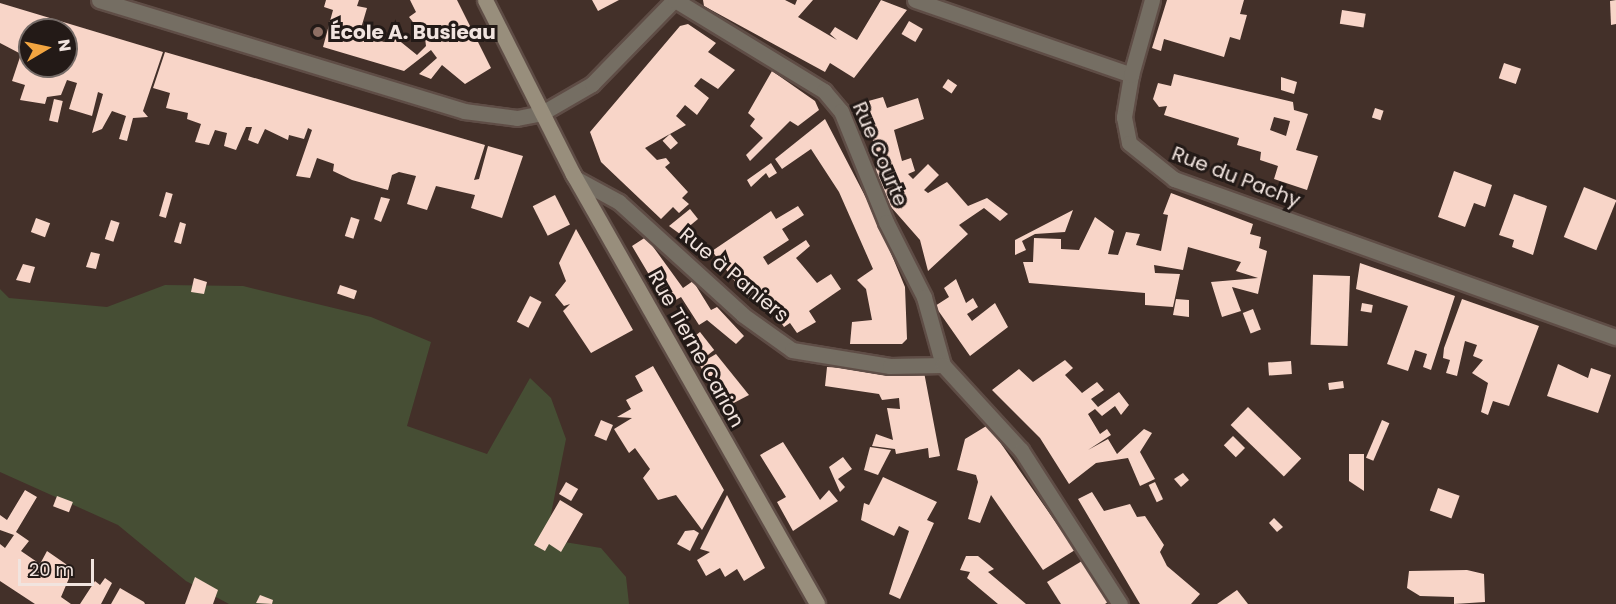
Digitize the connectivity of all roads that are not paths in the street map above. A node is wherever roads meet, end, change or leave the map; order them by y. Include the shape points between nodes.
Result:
1 (99, 0) edge
2 (485, 0) edge
3 (674, 0) edge
4 (915, 0) edge
5 (1152, 0) edge
6 (1131, 75) junction
7 (542, 113) junction
8 (575, 178) junction
9 (1616, 337) edge
10 (944, 365) junction
11 (817, 604) edge
12 (1120, 604) edge

1 - 7 street via 464,111 516,118
2 - 7 street, Rue Tierne Carion
3 - 7 street via 592,84
3 - 10 street, Rue Courte via 824,91 841,111 886,222 924,297
4 - 6 street
5 - 6 street, Rue du Pachy
6 - 9 street, Rue du Pachy via 1124,117 1129,143 1174,179
7 - 8 street, Rue Tierne Carion
8 - 10 street, Rue à Paniers via 619,202 743,315 792,350 890,366
8 - 11 street, Rue Tierne Carion
10 - 12 street via 1021,450

